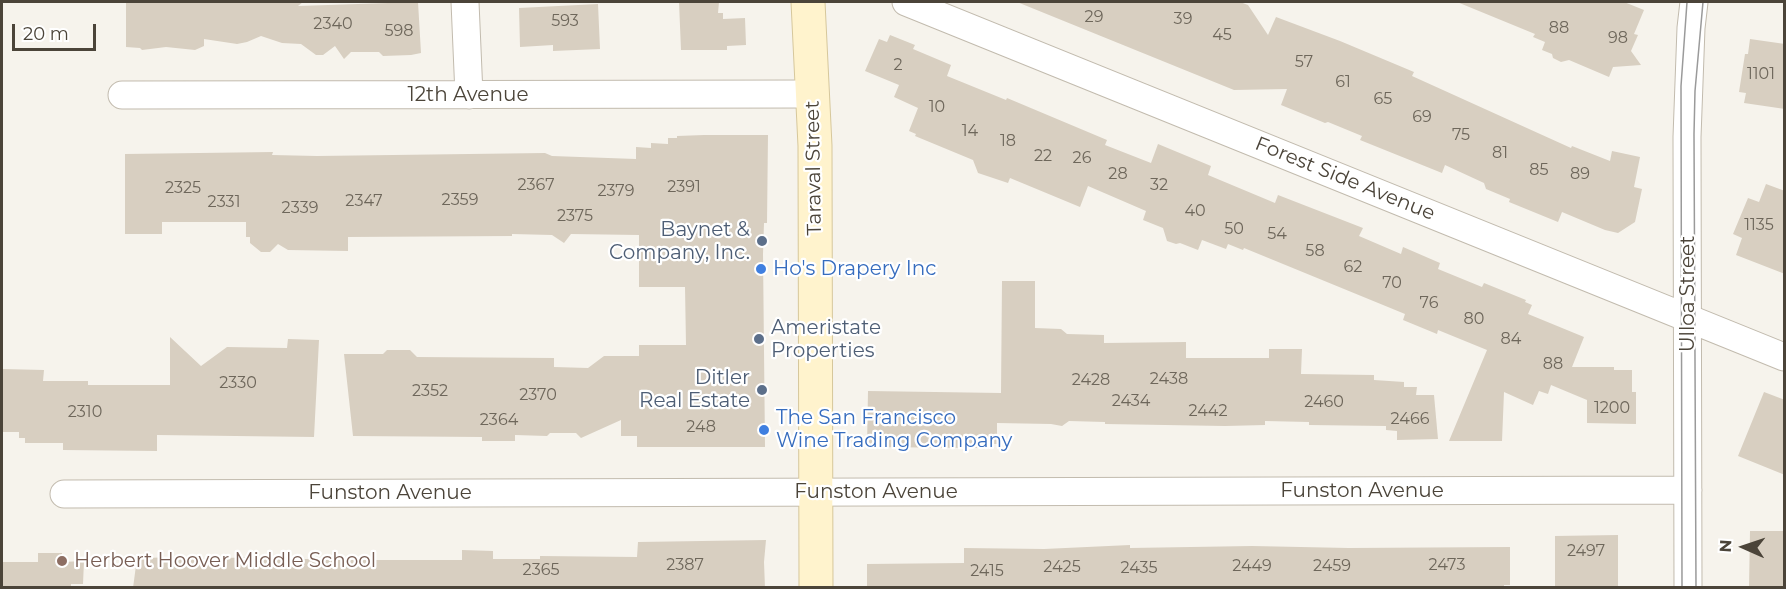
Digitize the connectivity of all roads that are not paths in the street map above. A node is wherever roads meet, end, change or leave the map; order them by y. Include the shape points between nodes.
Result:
1 (465, 2) edge
2 (808, 2) edge
3 (906, 2) edge
4 (1694, 2) edge
5 (122, 94) dead end
6 (469, 94) junction
7 (813, 94) junction
8 (1688, 318) junction
9 (1785, 357) edge
10 (1688, 490) junction
11 (816, 492) junction
12 (64, 494) dead end
13 (816, 588) edge
14 (1688, 588) edge

1 - 6 street
2 - 7 street, Taraval Street
3 - 8 street, Forest Side Avenue
4 - 8 street, Ulloa Street via 1688,86
5 - 6 street, 12th Avenue
6 - 7 street, 12th Avenue
7 - 11 street, Taraval Street
8 - 9 street, Forest Side Avenue
8 - 10 street, Ulloa Street
10 - 11 street, Funston Avenue
10 - 14 street, Ulloa Street
11 - 12 street, Funston Avenue
11 - 13 street, Taraval Street

